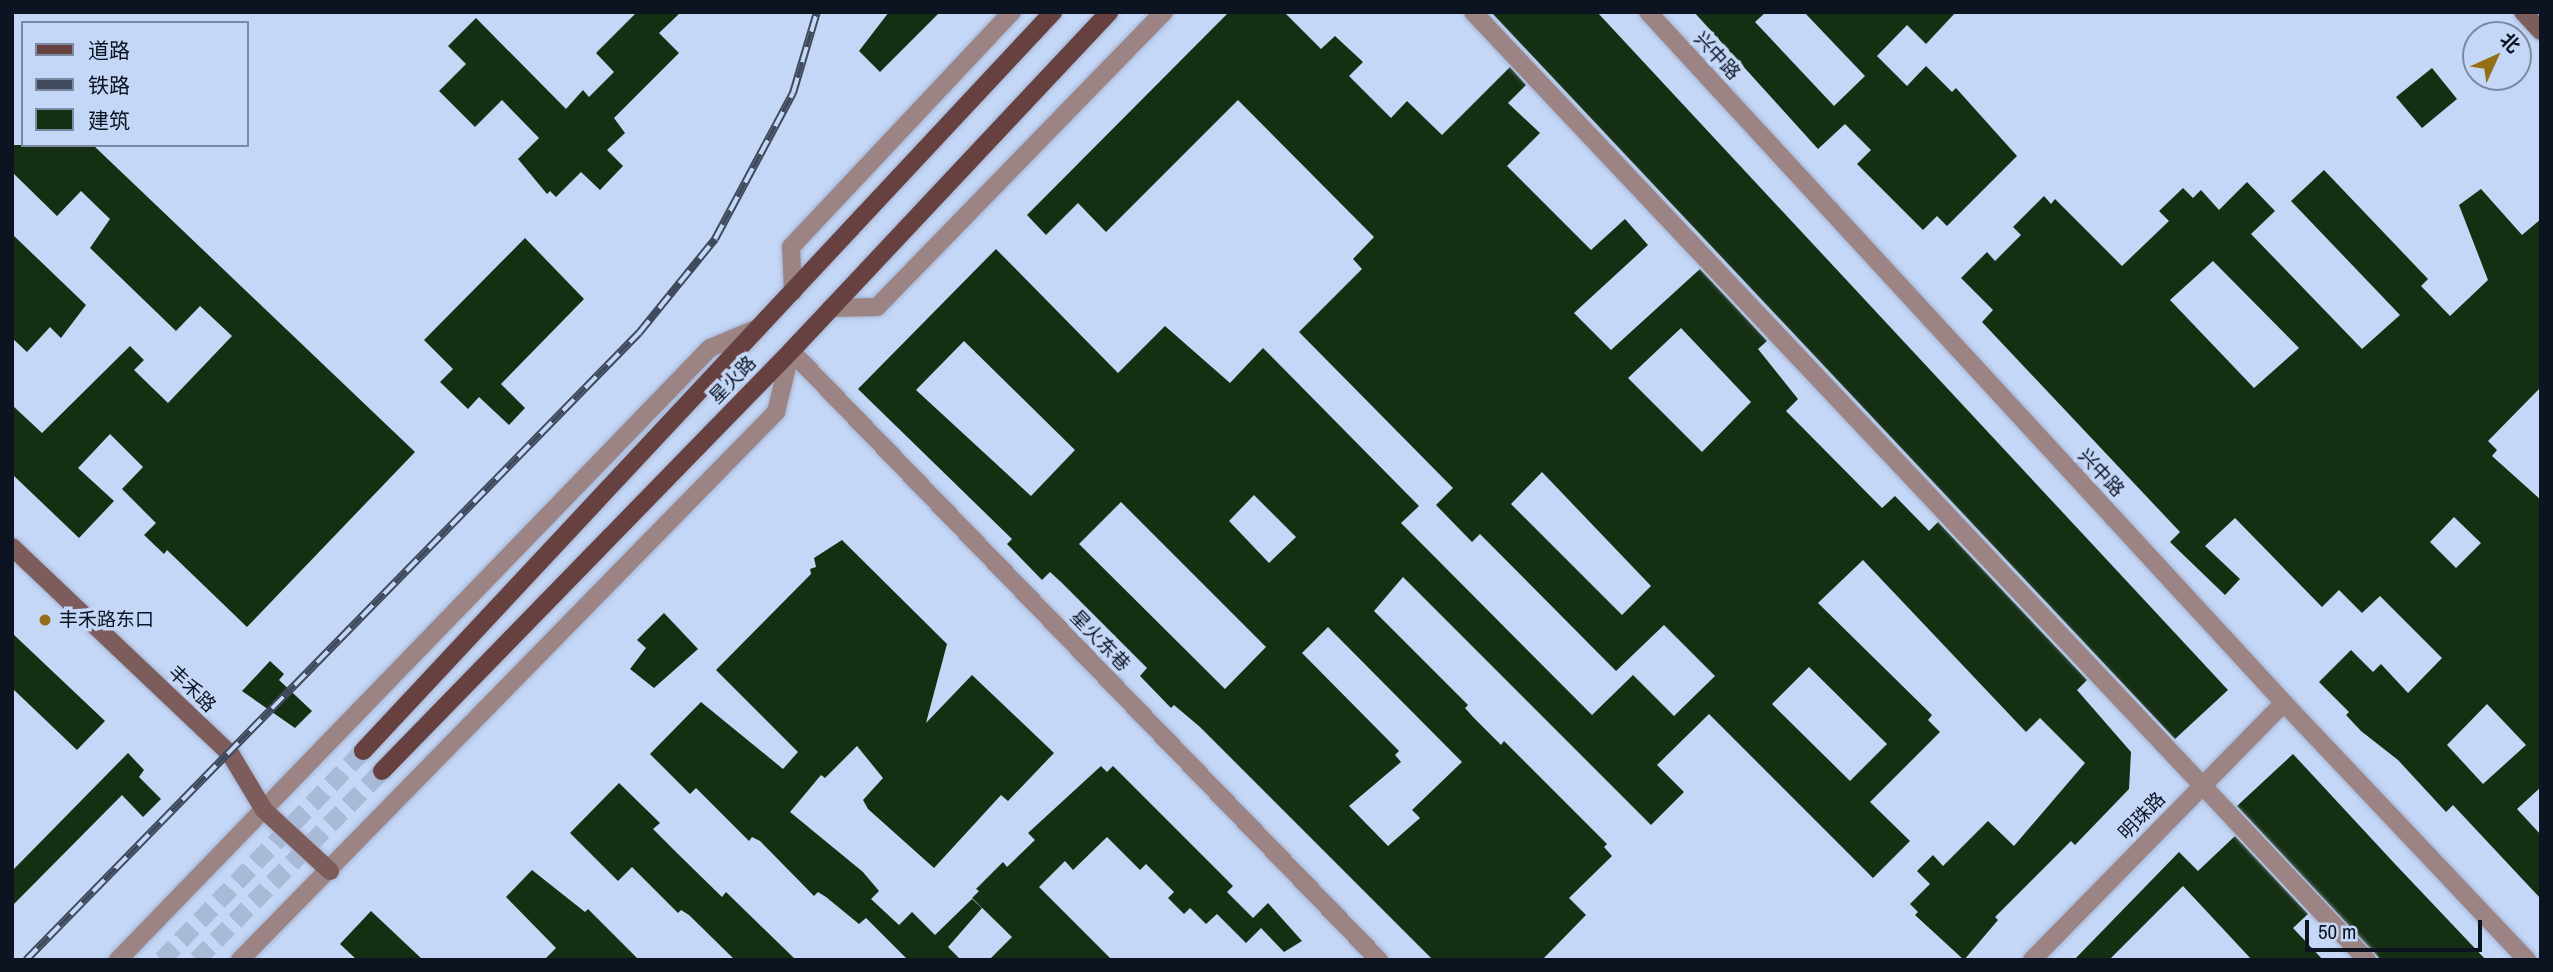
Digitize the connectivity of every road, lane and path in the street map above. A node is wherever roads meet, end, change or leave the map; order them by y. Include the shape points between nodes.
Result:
1 (1012, 12) edge
2 (1053, 12) edge
3 (1109, 12) edge
4 (1164, 12) edge
5 (1473, 12) edge
6 (1648, 12) edge
7 (2523, 12) edge
8 (2541, 31) edge
9 (793, 292) junction
10 (831, 308) junction
11 (761, 326) junction
12 (792, 351) junction
13 (12, 547) edge
14 (2284, 704) junction
15 (363, 751) tunnel mouth
16 (382, 771) tunnel mouth
17 (2203, 783) junction
18 (264, 810) junction
19 (330, 871) junction
20 (118, 960) edge
21 (240, 960) edge
22 (1379, 960) edge
23 (2032, 960) edge
24 (2367, 960) edge
25 (2527, 960) edge

1 - 9 street via 791,247
2 - 9 main road, 星火路
3 - 10 main road, 星火路
4 - 10 street via 877,307
5 - 17 street
6 - 14 street, 兴中路
7 - 8 main road
9 - 11 main road, 星火路
10 - 12 main road, 星火路
11 - 15 main road, 星火路
11 - 18 street via 710,348
12 - 16 main road, 星火路
12 - 19 street via 776,412
12 - 22 street, 星火东巷
13 - 18 main road, 丰禾路 via 231,755
14 - 17 street, 明珠路
14 - 25 street, 兴中路
17 - 23 street, 明珠路
17 - 24 street
18 - 19 main road, 丰禾路
18 - 20 street
19 - 21 street

